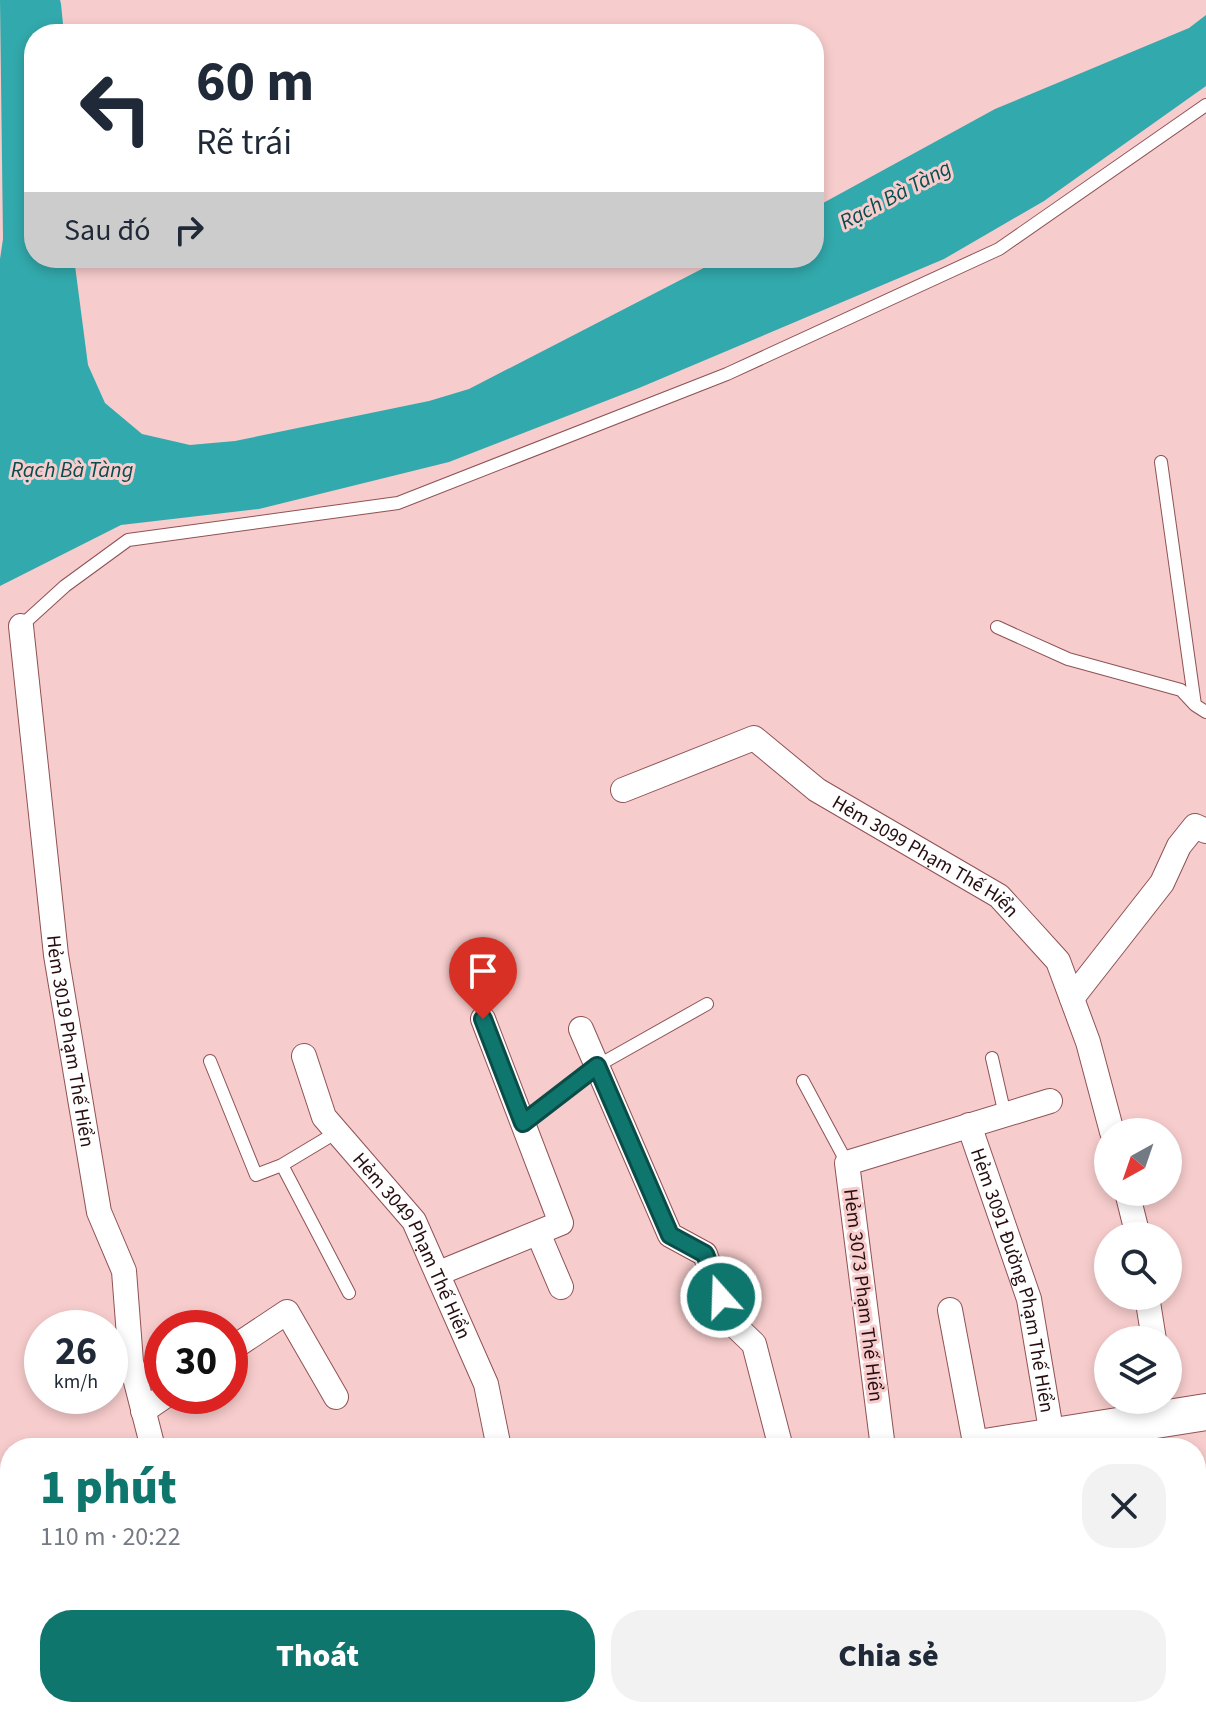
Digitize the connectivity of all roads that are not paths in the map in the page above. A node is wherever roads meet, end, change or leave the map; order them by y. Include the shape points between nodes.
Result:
1 (1206, 105) edge
2 (1161, 462) dead end
3 (21, 626) joint
4 (997, 627) dead end
5 (1200, 709) edge
6 (623, 790) dead end
7 (1206, 831) edge
8 (1072, 998) junction
9 (707, 1004) dead end
10 (483, 1019) dead end
11 (581, 1029) dead end
12 (304, 1056) dead end
13 (992, 1058) dead end
14 (210, 1061) dead end
15 (597, 1066) junction
16 (803, 1081) dead end
17 (1050, 1101) dead end
18 (1005, 1115) junction
19 (1108, 1118) edge
20 (523, 1123) junction
21 (969, 1125) junction
22 (337, 1132) junction
23 (847, 1163) junction
24 (282, 1165) junction
25 (538, 1233) junction
26 (439, 1273) junction
27 (561, 1287) dead end
28 (349, 1293) dead end
29 (950, 1310) dead end
30 (248, 1338) edge
31 (336, 1397) dead end
32 (1182, 1410) edge
33 (143, 1411) joint
34 (1206, 1412) edge
35 (1148, 1414) edge
36 (150, 1438) edge
37 (497, 1438) edge
38 (778, 1438) edge
39 (882, 1438) edge
40 (976, 1438) edge
41 (1062, 1438) edge
42 (1069, 1438) edge

1 - 3 lane via 999,249 727,374 398,503 128,540
2 - 5 lane
3 - 33 street, Hẻm 3019 Phạm Thế Hiển via 56,955 99,1212 124,1271 131,1362
4 - 5 lane via 1068,659 1181,690
6 - 8 street, Hẻm 3099 Phạm Thế Hiển via 754,738 817,790 999,896 1058,961
7 - 8 street via 1195,826 1162,883
8 - 19 street, Hẻm 3099 Phạm Thế Hiển
9 - 15 lane
10 - 20 street
11 - 15 street
12 - 22 street, Hẻm 3049 Phạm Thế Hiển via 324,1117
13 - 18 lane
14 - 24 lane via 256,1175
15 - 20 lane
15 - 38 street via 670,1235 705,1254 728,1319 754,1344
16 - 23 lane
17 - 18 street, Hẻm 3073 Phạm Thế Hiển
18 - 21 street, Hẻm 3073 Phạm Thế Hiển
20 - 25 street via 561,1223
21 - 23 street, Hẻm 3073 Phạm Thế Hiển
21 - 41 street, Hẻm 3091 Đường Phạm Thế Hiển via 1029,1299
22 - 24 lane
22 - 26 street, Hẻm 3049 Phạm Thế Hiển via 414,1221
23 - 39 street, Hẻm 3073 Phạm Thế Hiển
24 - 28 lane
25 - 26 street
25 - 27 street
26 - 37 street, Hẻm 3049 Phạm Thế Hiển via 486,1384
29 - 40 street
30 - 31 street via 287,1312
32 - 34 main road
33 - 36 street, Hẻm 3019 Phạm Thế Hiển
35 - 42 main road

